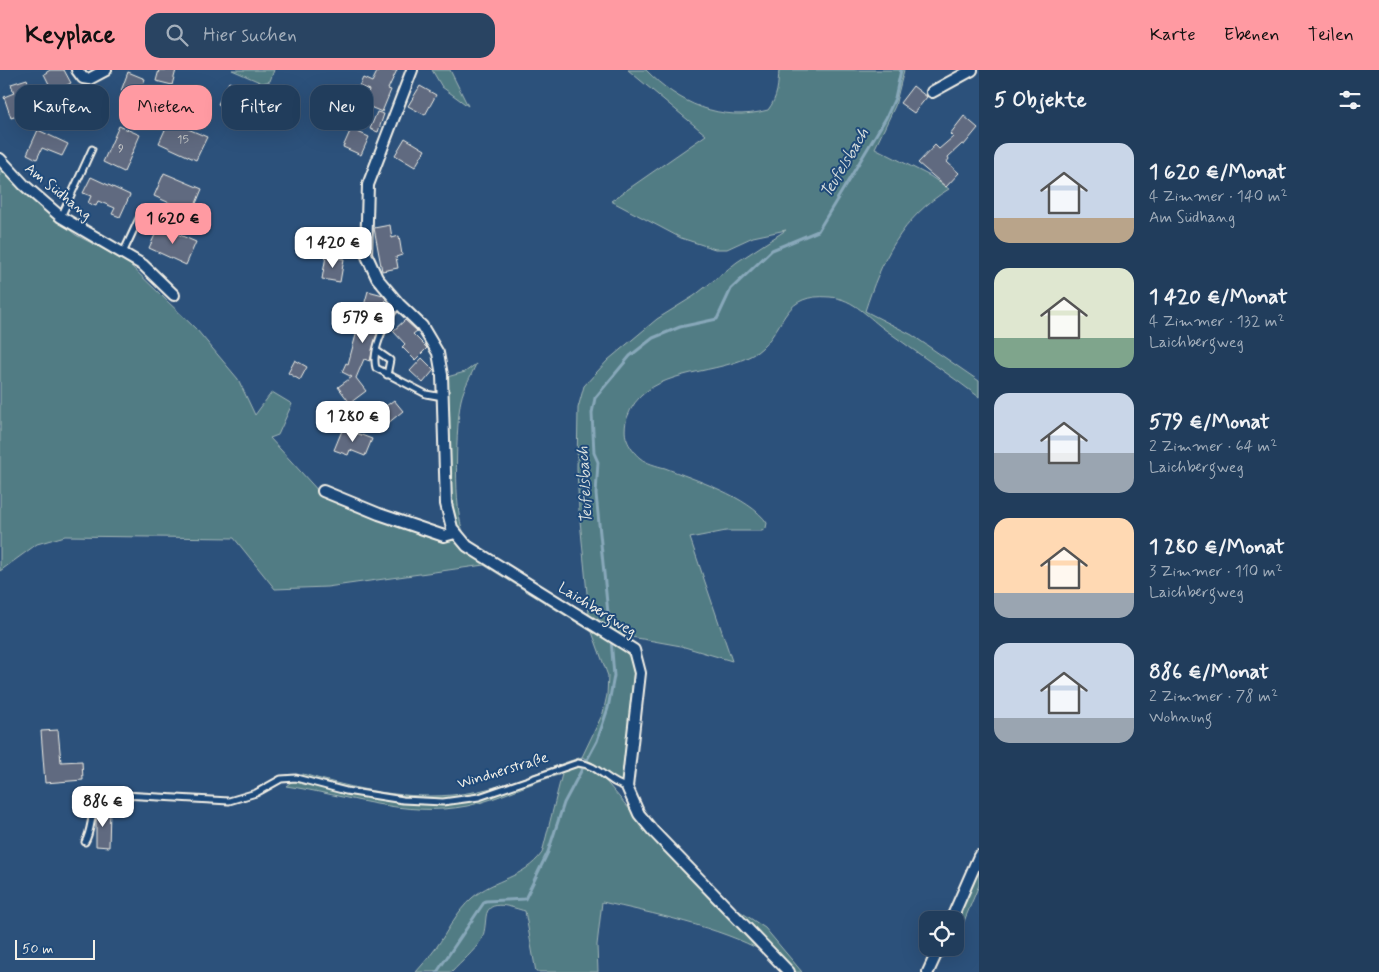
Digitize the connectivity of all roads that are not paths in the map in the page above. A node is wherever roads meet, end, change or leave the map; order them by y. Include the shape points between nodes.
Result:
1 (77, 70) edge
2 (106, 70) edge
3 (412, 70) edge
4 (972, 70) edge
5 (932, 92) dead end
6 (92, 149) dead end
7 (0, 159) edge
8 (142, 212) dead end
9 (61, 217) junction
10 (123, 253) junction
11 (174, 295) dead end
12 (399, 304) junction
13 (377, 351) junction
14 (387, 375) junction
15 (443, 397) junction
16 (323, 491) dead end
17 (455, 533) junction
18 (627, 787) junction
19 (85, 842) dead end
20 (979, 856) edge
21 (955, 911) edge
22 (935, 956) edge
23 (789, 972) edge
24 (928, 972) edge

1 - 2 street via 83,78 89,79
3 - 12 street, Laichbergweg via 367,191 368,261 377,278
4 - 5 street
6 - 9 lane
7 - 9 street, Am Südhang
8 - 10 lane
9 - 10 street, Am Südhang
10 - 11 street, Am Südhang via 143,265
12 - 13 lane via 386,320
12 - 15 street, Laichbergweg via 422,326 434,344 441,364
13 - 14 lane via 376,368
13 - 14 lane via 390,360
14 - 15 lane via 426,394
15 - 17 street, Laichbergweg via 446,504
16 - 17 street via 444,536
17 - 18 street, Laichbergweg via 467,546 634,650 640,673
18 - 19 lane, Windnerstraße via 617,784 590,764 578,763 479,797 443,802 355,792 296,778 281,779 256,793 229,801 106,794 96,803 91,832
18 - 23 street via 639,814 653,831
20 - 21 street
22 - 24 street

